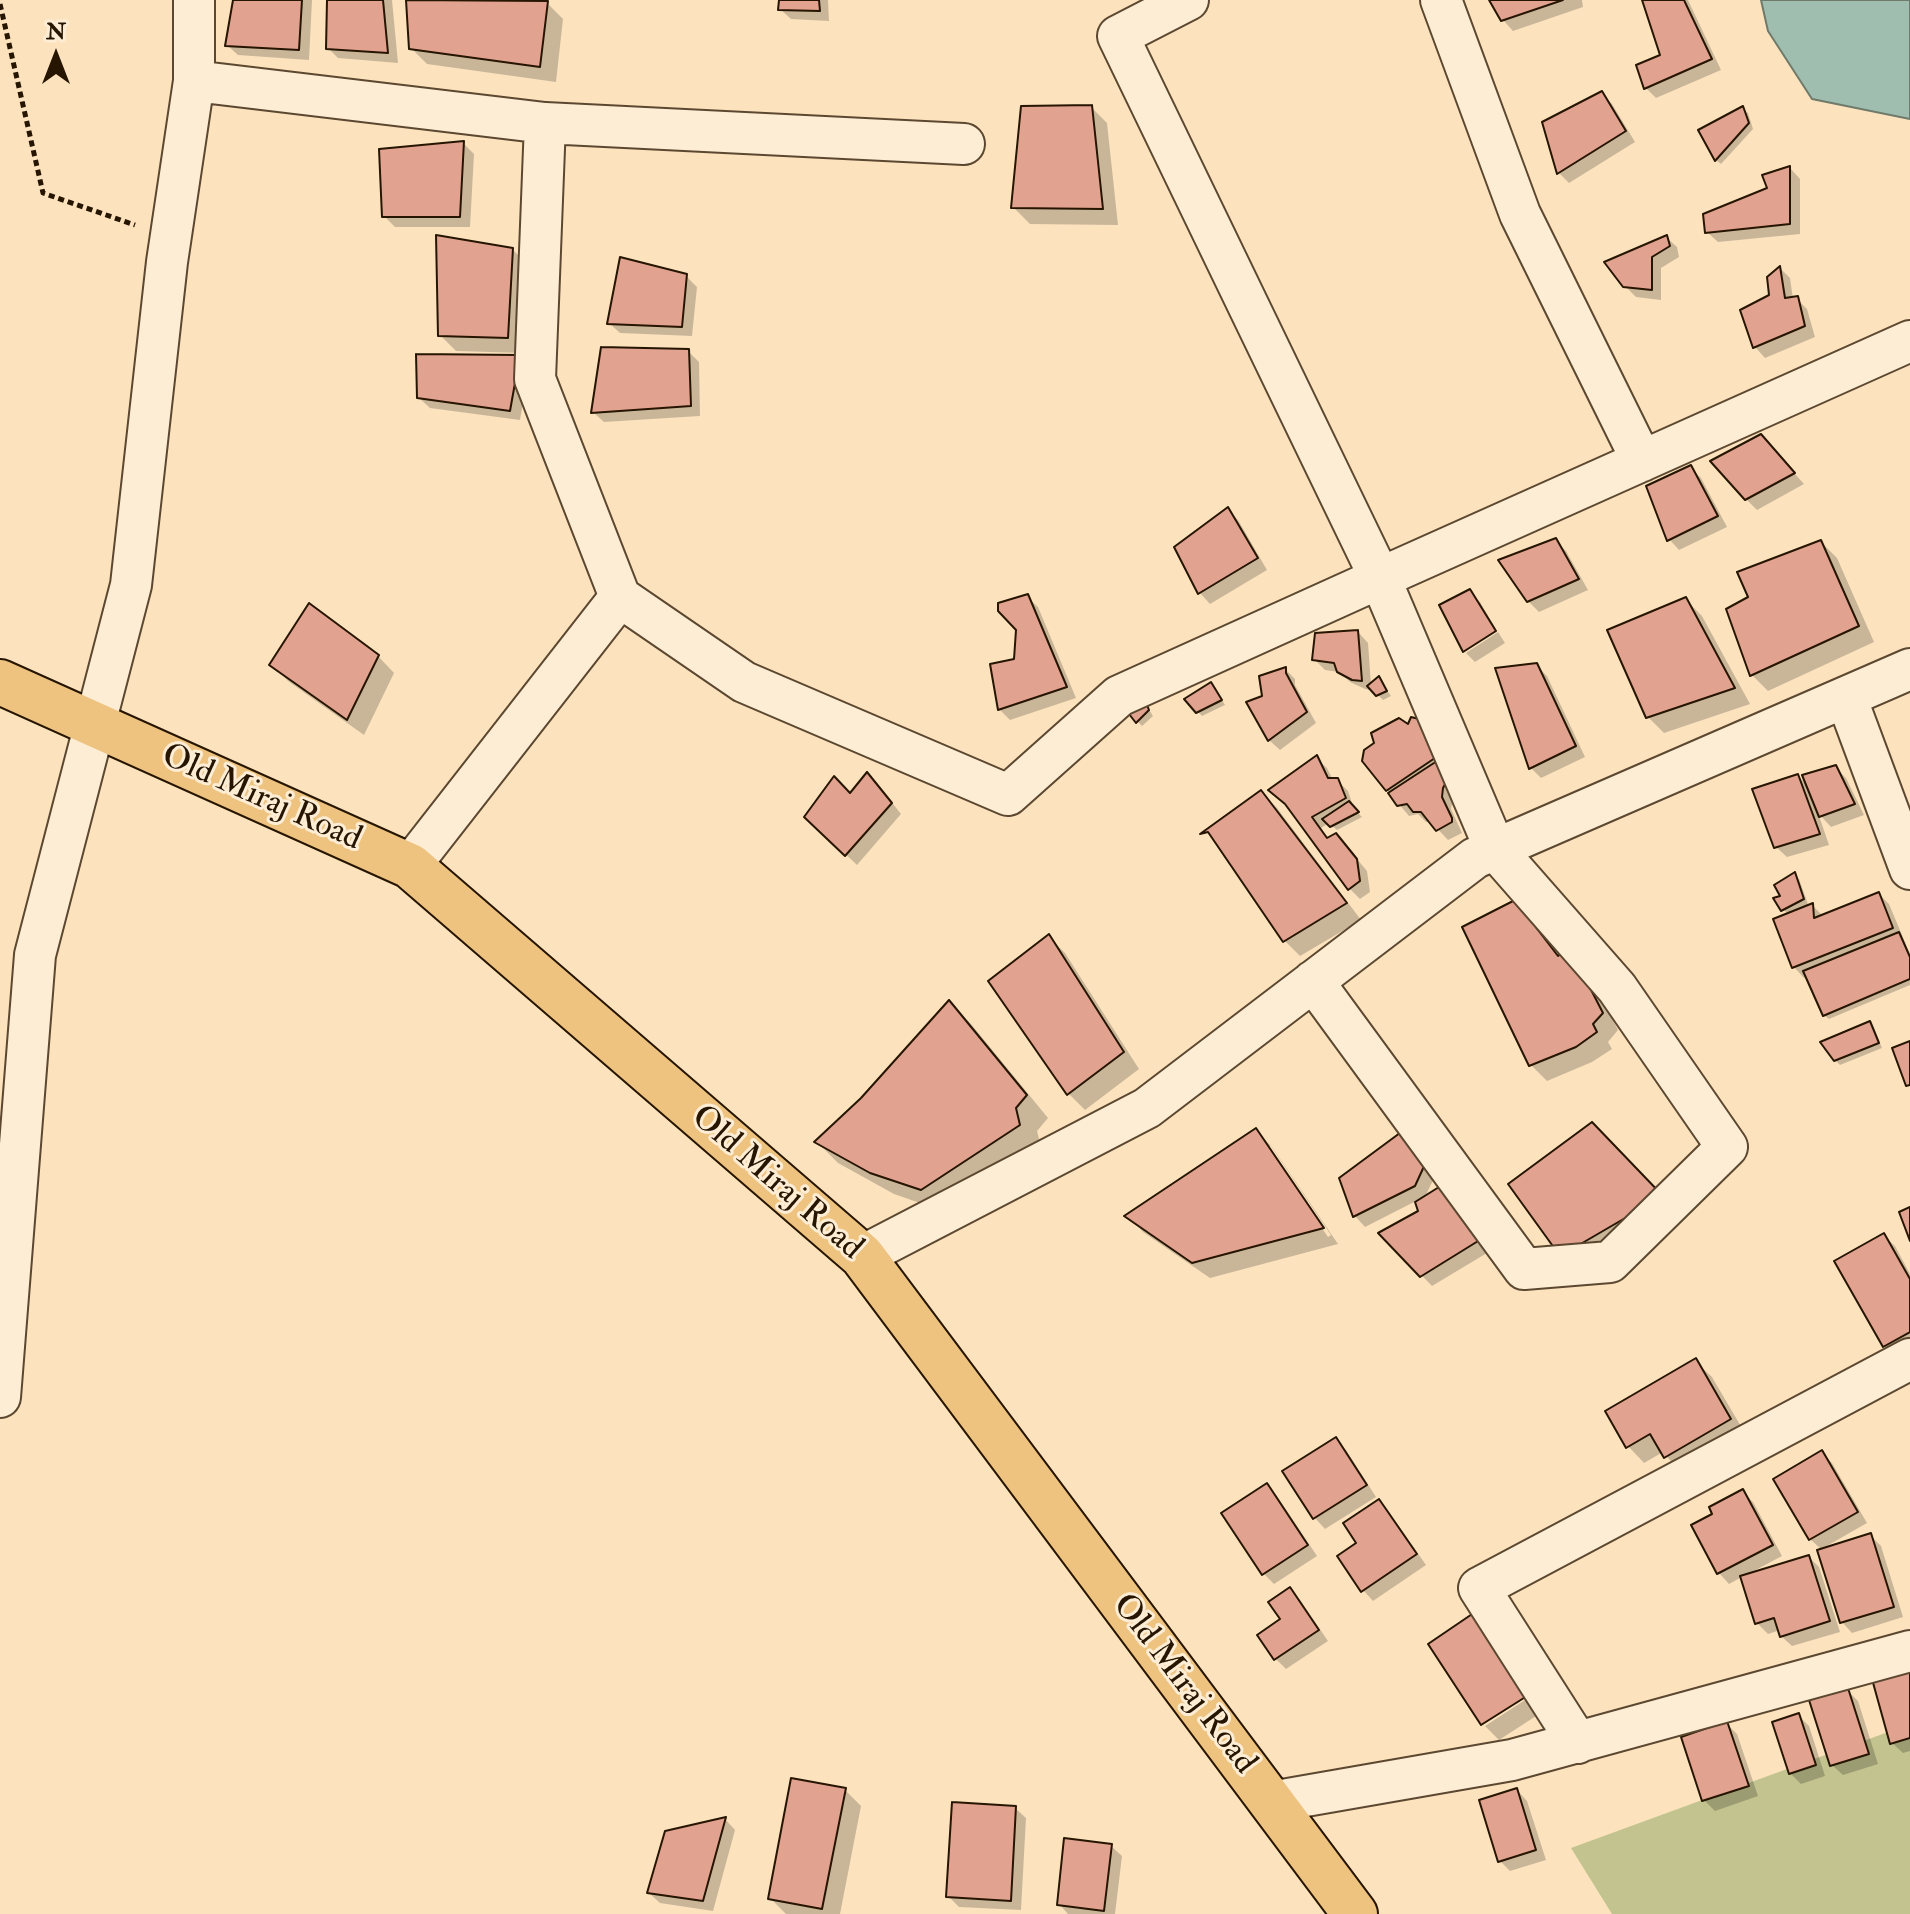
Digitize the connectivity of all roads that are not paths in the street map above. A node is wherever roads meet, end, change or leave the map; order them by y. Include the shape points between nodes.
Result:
1 (194, 0) edge
2 (1188, 0) edge
3 (1441, 0) edge
4 (194, 81) junction
5 (545, 123) junction
6 (964, 144) dead end
7 (1910, 341) edge
8 (1642, 461) junction
9 (1380, 578) junction
10 (620, 597) junction
11 (1910, 669) edge
12 (0, 682) edge
13 (1846, 697) junction
14 (95, 725) junction
15 (1495, 849) junction
16 (410, 866) junction
17 (1910, 869) edge
18 (1313, 981) junction
19 (862, 1256) junction
20 (1910, 1359) edge
21 (0, 1397) edge
22 (1910, 1651) edge
23 (1578, 1743) junction
24 (1271, 1802) junction
25 (1355, 1914) edge

1 - 4 street
2 - 9 street via 1118,36
3 - 8 street via 1520,214
4 - 5 street
4 - 14 street via 131,585
5 - 6 street
5 - 10 street via 535,379
7 - 8 street
8 - 9 street
9 - 10 street via 1119,696 1008,795 744,682
9 - 15 street
10 - 16 street
11 - 13 street
12 - 14 main road, Old Miraj Road
13 - 15 street
13 - 17 street
14 - 16 main road, Old Miraj Road
14 - 21 street via 35,955
15 - 18 street via 1475,858
15 - 18 street via 1617,988 1727,1147 1610,1262 1524,1269
16 - 19 main road, Old Miraj Road
18 - 19 street via 1147,1108
19 - 24 main road, Old Miraj Road
20 - 23 street via 1479,1588
22 - 23 street
23 - 24 street via 1512,1760
24 - 25 main road, Old Miraj Road

